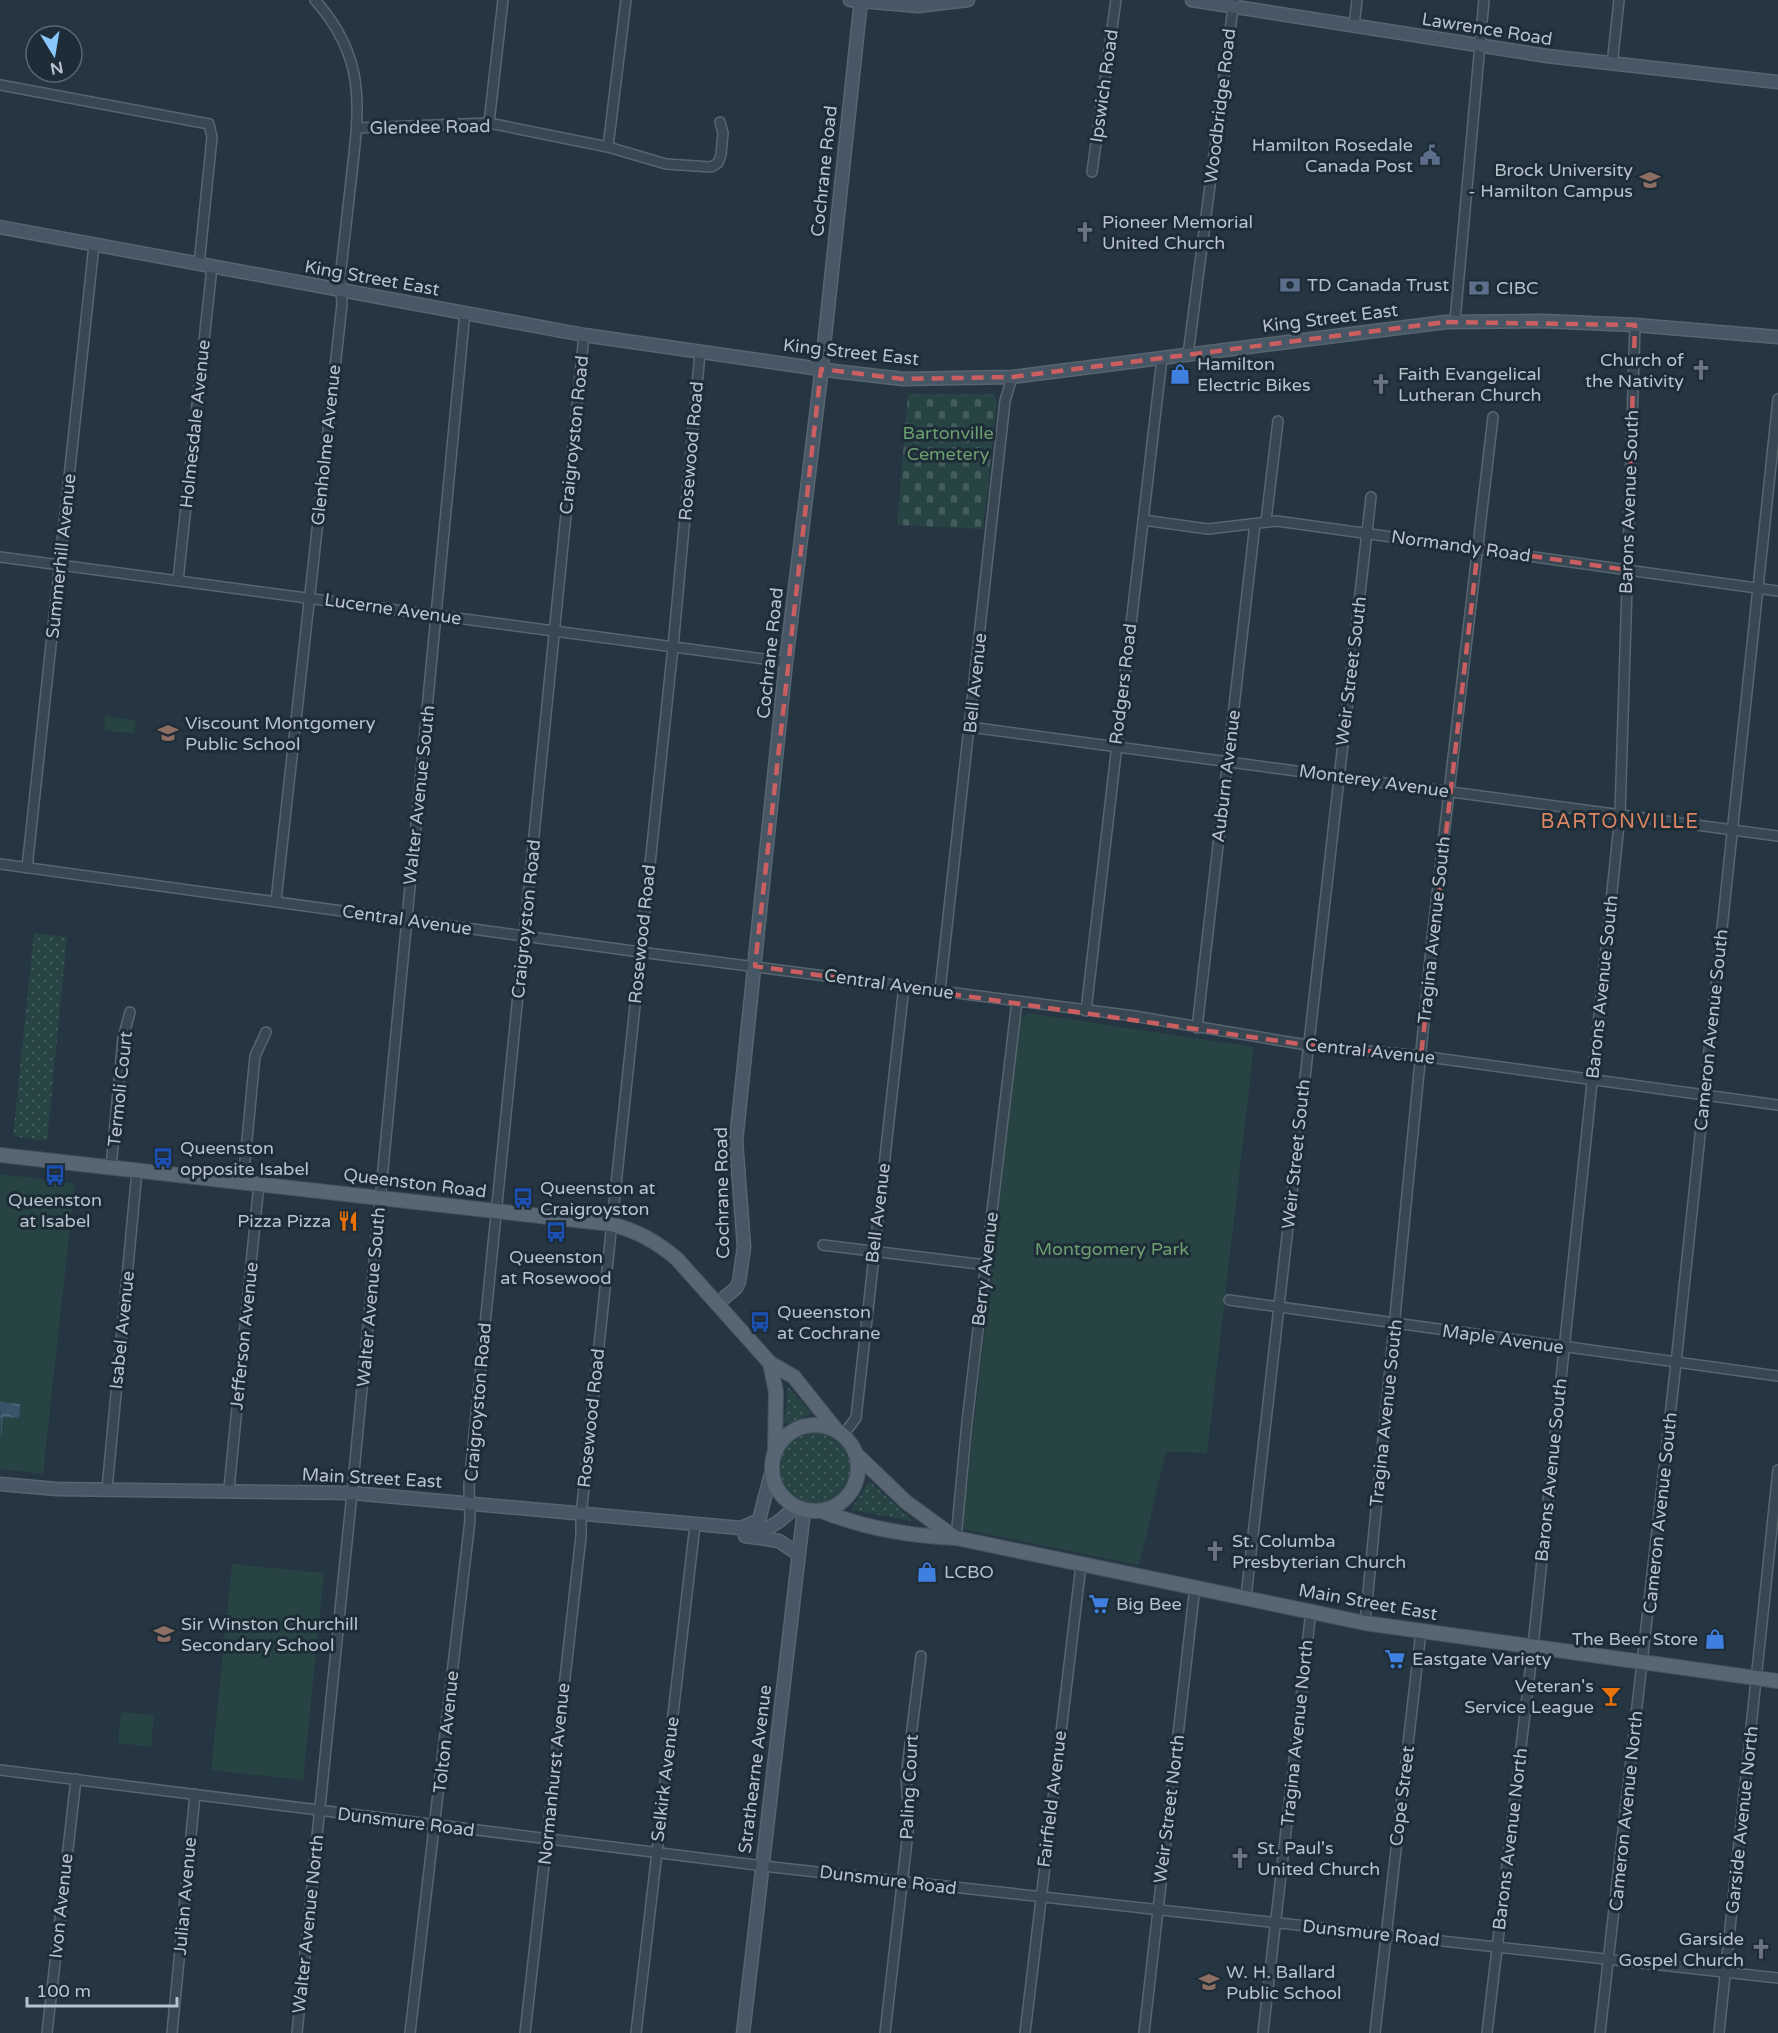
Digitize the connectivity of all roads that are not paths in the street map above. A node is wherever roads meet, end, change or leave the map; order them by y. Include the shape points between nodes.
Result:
1 (315, 0) edge
2 (503, 0) edge
3 (626, 0) edge
4 (857, 0) edge
5 (968, 0) edge
6 (1116, 0) edge
7 (1192, 0) edge
8 (1357, 0) edge
9 (1484, 0) edge
10 (1619, 0) edge
11 (1233, 4) edge
12 (1354, 26) junction
13 (1480, 46) junction
14 (1612, 65) junction
15 (1778, 82) edge
16 (0, 85) edge
17 (720, 122) dead end
18 (489, 123) junction
19 (357, 128) junction
20 (608, 147) junction
21 (1092, 172) dead end
22 (0, 227) edge
23 (94, 245) junction
24 (206, 266) junction
25 (341, 291) junction
26 (465, 312) junction
27 (1455, 321) junction
28 (1635, 325) junction
29 (584, 335) junction
30 (1778, 337) edge
31 (700, 353) junction
32 (1188, 355) junction
33 (1162, 358) junction
34 (821, 369) junction
35 (1011, 377) junction
36 (1778, 399) edge
37 (1493, 417) dead end
38 (1278, 420) dead end
39 (1371, 497) dead end
40 (1143, 520) junction
41 (1266, 521) junction
42 (1255, 524) junction
43 (1366, 532) junction
44 (1478, 548) junction
45 (0, 557) edge
46 (60, 565) junction
47 (1627, 570) junction
48 (178, 580) junction
49 (1759, 588) junction
50 (1778, 591) edge
51 (309, 598) junction
52 (436, 616) junction
53 (554, 631) junction
54 (672, 647) junction
55 (786, 662) junction
56 (970, 727) junction
57 (1115, 746) junction
58 (1228, 762) junction
59 (1339, 776) junction
60 (1449, 792) junction
61 (1620, 815) junction
62 (1732, 830) junction
63 (1778, 836) edge
64 (0, 864) edge
65 (27, 868) junction
66 (276, 901) junction
67 (406, 920) junction
68 (524, 936) junction
69 (640, 952) junction
70 (755, 966) junction
71 (904, 986) junction
72 (940, 990) junction
73 (1017, 1001) junction
74 (1086, 1011) junction
75 (130, 1012) dead end
76 (1197, 1028) junction
77 (266, 1032) dead end
78 (1307, 1045) junction
79 (1421, 1056) junction
80 (1592, 1079) junction
81 (1704, 1095) junction
82 (1778, 1105) edge
83 (0, 1155) edge
84 (111, 1167) junction
85 (137, 1171) junction
86 (243, 1182) junction
87 (259, 1183) junction
88 (380, 1196) junction
89 (496, 1210) junction
90 (611, 1224) junction
91 (823, 1245) dead end
92 (873, 1250) junction
93 (986, 1264) junction
94 (1229, 1300) dead end
95 (718, 1303) junction
96 (1281, 1308) junction
97 (1394, 1324) junction
98 (1564, 1348) junction
99 (1676, 1363) junction
100 (770, 1364) junction
101 (1778, 1376) edge
102 (840, 1433) junction
103 (775, 1452) junction
104 (856, 1454) junction
105 (772, 1470) junction
106 (1778, 1470) edge
107 (0, 1484) edge
108 (107, 1489) junction
109 (229, 1489) junction
110 (352, 1493) junction
111 (470, 1502) junction
112 (799, 1508) junction
113 (822, 1511) junction
114 (581, 1515) junction
115 (695, 1525) junction
116 (735, 1528) junction
117 (956, 1538) junction
118 (798, 1554) junction
119 (1081, 1564) junction
120 (1195, 1586) junction
121 (1246, 1597) junction
122 (1311, 1611) junction
123 (1365, 1623) junction
124 (1421, 1631) junction
125 (1533, 1646) junction
126 (921, 1656) dead end
127 (1643, 1661) junction
128 (1757, 1677) junction
129 (1778, 1681) edge
130 (0, 1770) edge
131 (76, 1779) junction
132 (195, 1794) junction
133 (320, 1811) junction
134 (435, 1826) junction
135 (547, 1839) junction
136 (656, 1853) junction
137 (762, 1866) junction
138 (903, 1882) junction
139 (1040, 1897) junction
140 (1157, 1910) junction
141 (1276, 1922) junction
142 (1386, 1934) junction
143 (1497, 1947) junction
144 (1609, 1960) junction
145 (1725, 1973) junction
146 (1778, 1978) edge
147 (47, 2033) edge
148 (172, 2033) edge
149 (297, 2033) edge
150 (410, 2033) edge
151 (525, 2033) edge
152 (636, 2033) edge
153 (743, 2033) edge
154 (885, 2033) edge
155 (1025, 2033) edge
156 (1144, 2033) edge
157 (1263, 2033) edge
158 (1375, 2033) edge
159 (1487, 2033) edge
160 (1600, 2033) edge
161 (1719, 2033) edge

1 - 19 street, Glenholme Avenue via 334,23 352,60 359,98
2 - 18 street
3 - 20 street
4 - 5 street via 918,6
4 - 34 street, Cochrane Road
6 - 21 street, Ipswich Road
7 - 11 street, Lawrence Road
8 - 12 street
9 - 13 street
10 - 14 street
11 - 12 street, Lawrence Road
11 - 32 street, Woodbridge Road
12 - 13 street, Lawrence Road
13 - 14 street, Lawrence Road
13 - 27 street
14 - 15 street, Lawrence Road
16 - 24 street, Holmesdale Avenue via 209,124 212,137
17 - 20 street, Glendee Road via 721,155 711,167 666,164
18 - 19 street, Glendee Road
18 - 20 street, Glendee Road
19 - 25 street, Glenholme Avenue
22 - 23 street, King Street East
23 - 24 street, King Street East
23 - 46 street, Summerhill Avenue
24 - 25 street, King Street East
24 - 48 street, Holmesdale Avenue
25 - 26 street, King Street East
25 - 51 street, Glenholme Avenue
26 - 29 street, King Street East
26 - 52 street, Walter Avenue South
27 - 28 street, King Street East
27 - 32 street, King Street East
28 - 30 street, King Street East
28 - 47 street, Barons Avenue South
29 - 31 street, King Street East
29 - 53 street, Craigroyston Road
31 - 34 street, King Street East
31 - 54 street, Rosewood Road
32 - 33 street, King Street East
33 - 35 street, King Street East
33 - 40 street, Rodgers Road
34 - 35 street, King Street East via 903,378
34 - 55 street, Cochrane Road
35 - 56 street, Bell Avenue via 1005,401
36 - 49 street, Cameron Avenue South
37 - 44 street, Tragina Avenue South
38 - 41 street
39 - 43 street, Weir Street South
40 - 42 street, Normandy Road via 1208,529
40 - 57 street, Rodgers Road
41 - 42 street, Normandy Road
41 - 43 street, Normandy Road
42 - 58 street, Auburn Avenue
43 - 44 street, Normandy Road
43 - 59 street, Weir Street South
44 - 47 street, Normandy Road
44 - 60 street, Tragina Avenue South
45 - 46 street, Lucerne Avenue
46 - 48 street, Lucerne Avenue
46 - 65 street, Summerhill Avenue
47 - 49 street, Normandy Road
47 - 61 street, Barons Avenue South
48 - 51 street, Lucerne Avenue
49 - 50 street, Normandy Road
49 - 62 street, Cameron Avenue South
51 - 52 street, Lucerne Avenue
51 - 66 street, Glenholme Avenue
52 - 53 street, Lucerne Avenue
52 - 67 street, Walter Avenue South
53 - 54 street, Lucerne Avenue
53 - 68 street, Craigroyston Road
54 - 55 street, Lucerne Avenue
54 - 69 street, Rosewood Road
55 - 70 street, Cochrane Road
56 - 57 street, Monterey Avenue
56 - 72 street, Bell Avenue
57 - 58 street, Monterey Avenue
57 - 74 street, Rodgers Road
58 - 59 street, Monterey Avenue
58 - 76 street, Auburn Avenue
59 - 60 street, Monterey Avenue
59 - 78 street, Weir Street South
60 - 61 street, Monterey Avenue
60 - 79 street, Tragina Avenue South
61 - 62 street, Monterey Avenue
61 - 80 street, Barons Avenue South
62 - 63 street, Monterey Avenue
62 - 81 street, Cameron Avenue South
64 - 65 street, Central Avenue
65 - 66 street, Central Avenue
66 - 67 street, Central Avenue
67 - 68 street, Central Avenue
67 - 88 street, Walter Avenue South
68 - 69 street, Central Avenue
68 - 89 street, Craigroyston Road
69 - 70 street, Central Avenue
69 - 90 street, Rosewood Road
70 - 71 street, Central Avenue
70 - 95 street, Cochrane Road via 736,1142 744,1248 739,1282
71 - 72 street, Central Avenue
71 - 92 street, Bell Avenue
72 - 73 street, Central Avenue
73 - 74 street, Central Avenue
73 - 93 street, Berry Avenue
74 - 76 street, Central Avenue
75 - 84 street, Termoli Court via 123,1038
76 - 78 street, Central Avenue
77 - 86 street via 255,1056
78 - 79 street, Central Avenue
78 - 96 street, Weir Street South
79 - 80 street, Central Avenue
79 - 97 street, Tragina Avenue South
80 - 81 street, Central Avenue
80 - 98 street, Barons Avenue South
81 - 82 street, Central Avenue
81 - 99 street, Cameron Avenue South
83 - 84 main road, Queenston Road
84 - 85 main road, Queenston Road
85 - 86 main road, Queenston Road
85 - 108 street, Isabel Avenue
86 - 87 main road, Queenston Road
87 - 88 main road, Queenston Road
87 - 109 street, Jefferson Avenue
88 - 89 main road, Queenston Road
88 - 110 street, Walter Avenue South
89 - 90 main road, Queenston Road
89 - 111 street, Craigroyston Road
90 - 95 main road, Queenston Road via 660,1244
90 - 114 street, Rosewood Road
91 - 92 street
92 - 93 street
92 - 102 street, Bell Avenue via 856,1418
93 - 117 street, Berry Avenue
94 - 96 street, Maple Avenue
95 - 100 main road, Queenston Road
96 - 97 street, Maple Avenue
96 - 121 street, Weir Street South
97 - 98 street, Maple Avenue
97 - 123 street, Tragina Avenue South
98 - 99 street, Maple Avenue
98 - 125 street, Barons Avenue South
99 - 101 street, Maple Avenue
99 - 127 street, Cameron Avenue South
100 - 102 main road, Queenston Road via 794,1377
100 - 103 main road, Queenston Road via 776,1392
102 - 103 main road via 819,1425 806,1426 787,1435
102 - 104 main road
103 - 105 main road
104 - 113 main road via 858,1470 851,1493
104 - 117 main road, Main Street East via 906,1502
105 - 112 main road via 778,1491
105 - 116 street via 759,1520
106 - 128 street, Garside Avenue North
107 - 108 street, Main Street East
108 - 109 street, Main Street East
109 - 110 street, Main Street East
110 - 111 street, Main Street East
110 - 133 street, Walter Avenue North
111 - 114 street, Main Street East
111 - 134 street, Tolton Avenue
112 - 113 main road
112 - 116 street, Main Street East via 764,1530
112 - 118 street, Strathearne Avenue
113 - 117 main road, Main Street East via 926,1537
114 - 115 street, Main Street East
114 - 135 street, Normanhurst Avenue
115 - 116 street, Main Street East
115 - 136 street, Selkirk Avenue
116 - 118 street via 749,1539 786,1543
117 - 119 main road, Main Street East
118 - 137 street, Strathearne Avenue
119 - 120 main road, Main Street East
119 - 139 street, Fairfield Avenue
120 - 121 main road, Main Street East
120 - 140 street, Weir Street North
121 - 122 main road, Main Street East
122 - 123 main road, Main Street East
122 - 141 street, Tragina Avenue North
123 - 124 main road, Main Street East
124 - 125 main road, Main Street East
124 - 142 street, Cope Street
125 - 127 main road, Main Street East
125 - 143 street, Barons Avenue North
126 - 138 street, Paling Court via 906,1777 909,1823
127 - 128 main road, Main Street East
127 - 144 street, Cameron Avenue North
128 - 129 main road, Main Street East
128 - 145 street, Garside Avenue North
130 - 131 street, Dunsmure Road
131 - 132 street, Dunsmure Road
131 - 147 street, Ivon Avenue
132 - 133 street, Dunsmure Road
132 - 148 street, Julian Avenue
133 - 134 street, Dunsmure Road
133 - 149 street, Walter Avenue North
134 - 135 street, Dunsmure Road
134 - 150 street, Tolton Avenue
135 - 136 street, Dunsmure Road
135 - 151 street, Normanhurst Avenue
136 - 137 street, Dunsmure Road
136 - 152 street, Selkirk Avenue
137 - 138 street, Dunsmure Road
137 - 153 street, Strathearne Avenue
138 - 139 street, Dunsmure Road
138 - 154 street, Paling Court
139 - 140 street, Dunsmure Road
139 - 155 street, Fairfield Avenue
140 - 141 street, Dunsmure Road
140 - 156 street, Weir Street North
141 - 142 street, Dunsmure Road
141 - 157 street, Tragina Avenue North
142 - 143 street, Dunsmure Road
142 - 158 street, Cope Street
143 - 144 street, Dunsmure Road
143 - 159 street, Barons Avenue North
144 - 145 street, Dunsmure Road
144 - 160 street, Cameron Avenue North
145 - 146 street, Dunsmure Road
145 - 161 street, Garside Avenue North

